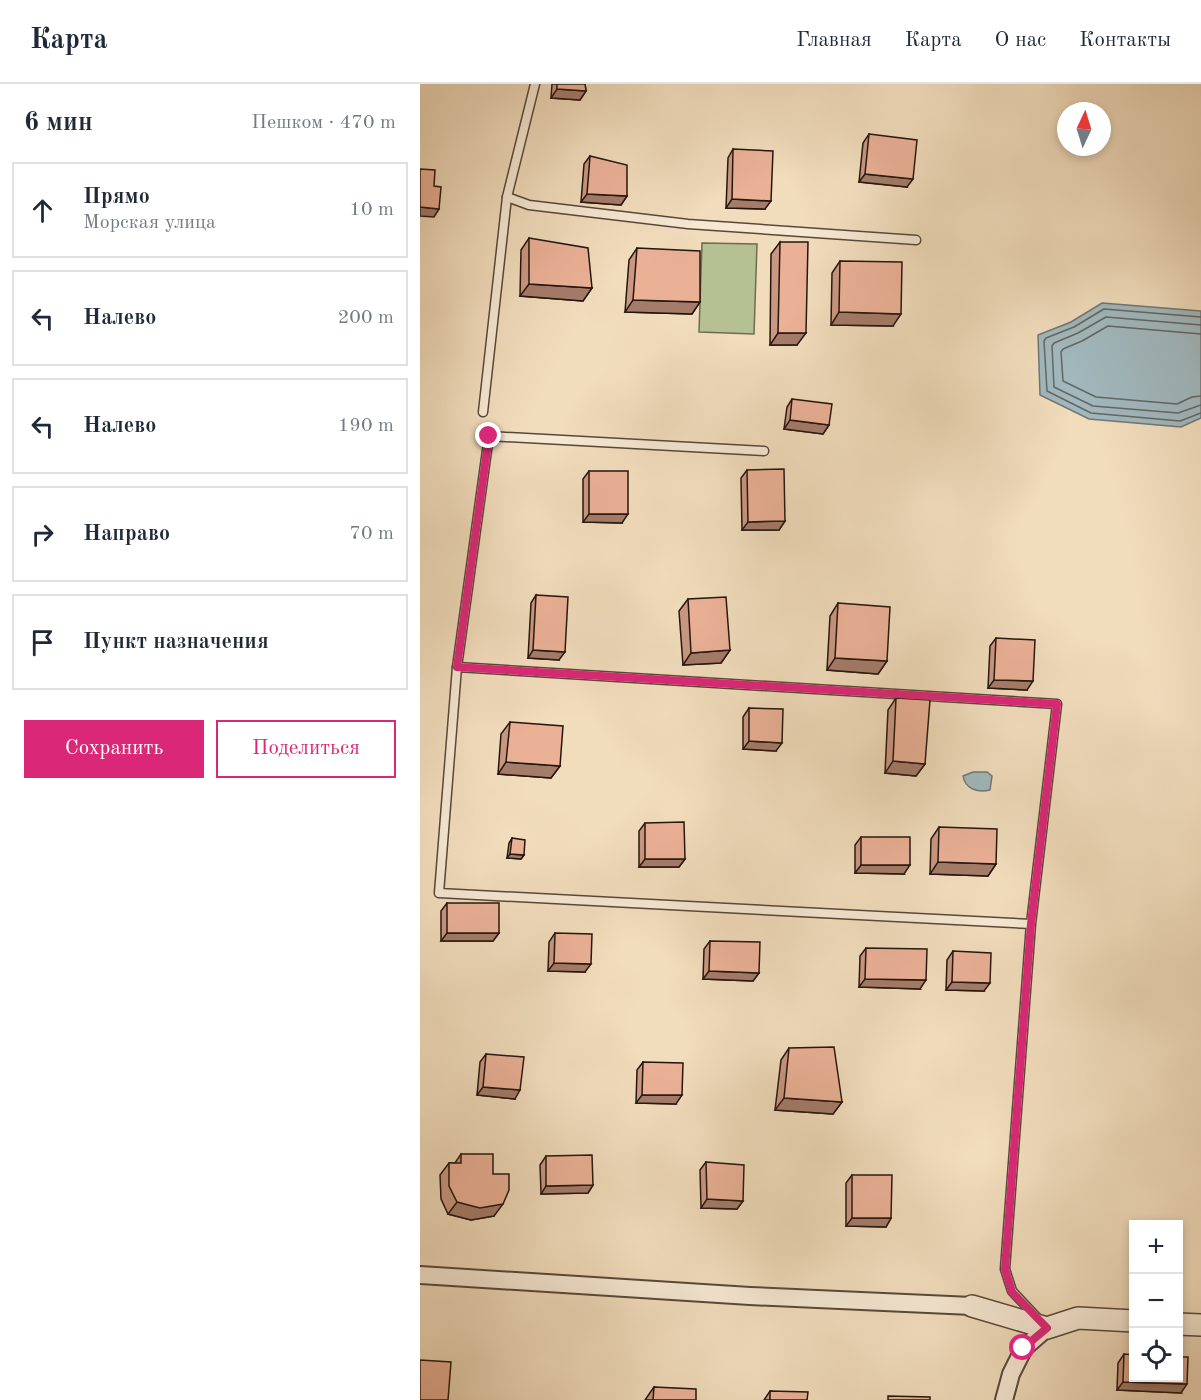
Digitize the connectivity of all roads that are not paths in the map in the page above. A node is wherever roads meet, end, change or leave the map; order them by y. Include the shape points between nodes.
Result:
1 (535, 84) edge
2 (507, 197) junction
3 (916, 240) dead end
4 (483, 412) dead end
5 (764, 451) dead end
6 (457, 667) junction
7 (1031, 924) junction
8 (420, 1275) edge
9 (972, 1306) joint
10 (1129, 1321) edge
11 (1183, 1324) edge
12 (1201, 1325) edge
13 (1047, 1328) junction
14 (1004, 1400) edge

1 - 2 lane
2 - 3 lane via 529,205 688,224
2 - 4 lane
5 - 6 lane via 489,436
6 - 7 lane via 439,893
6 - 7 lane via 1057,704
7 - 13 lane via 1005,1269 1012,1292
8 - 9 street
9 - 13 street
10 - 13 street via 1078,1317
11 - 12 street
13 - 14 street via 1023,1348

